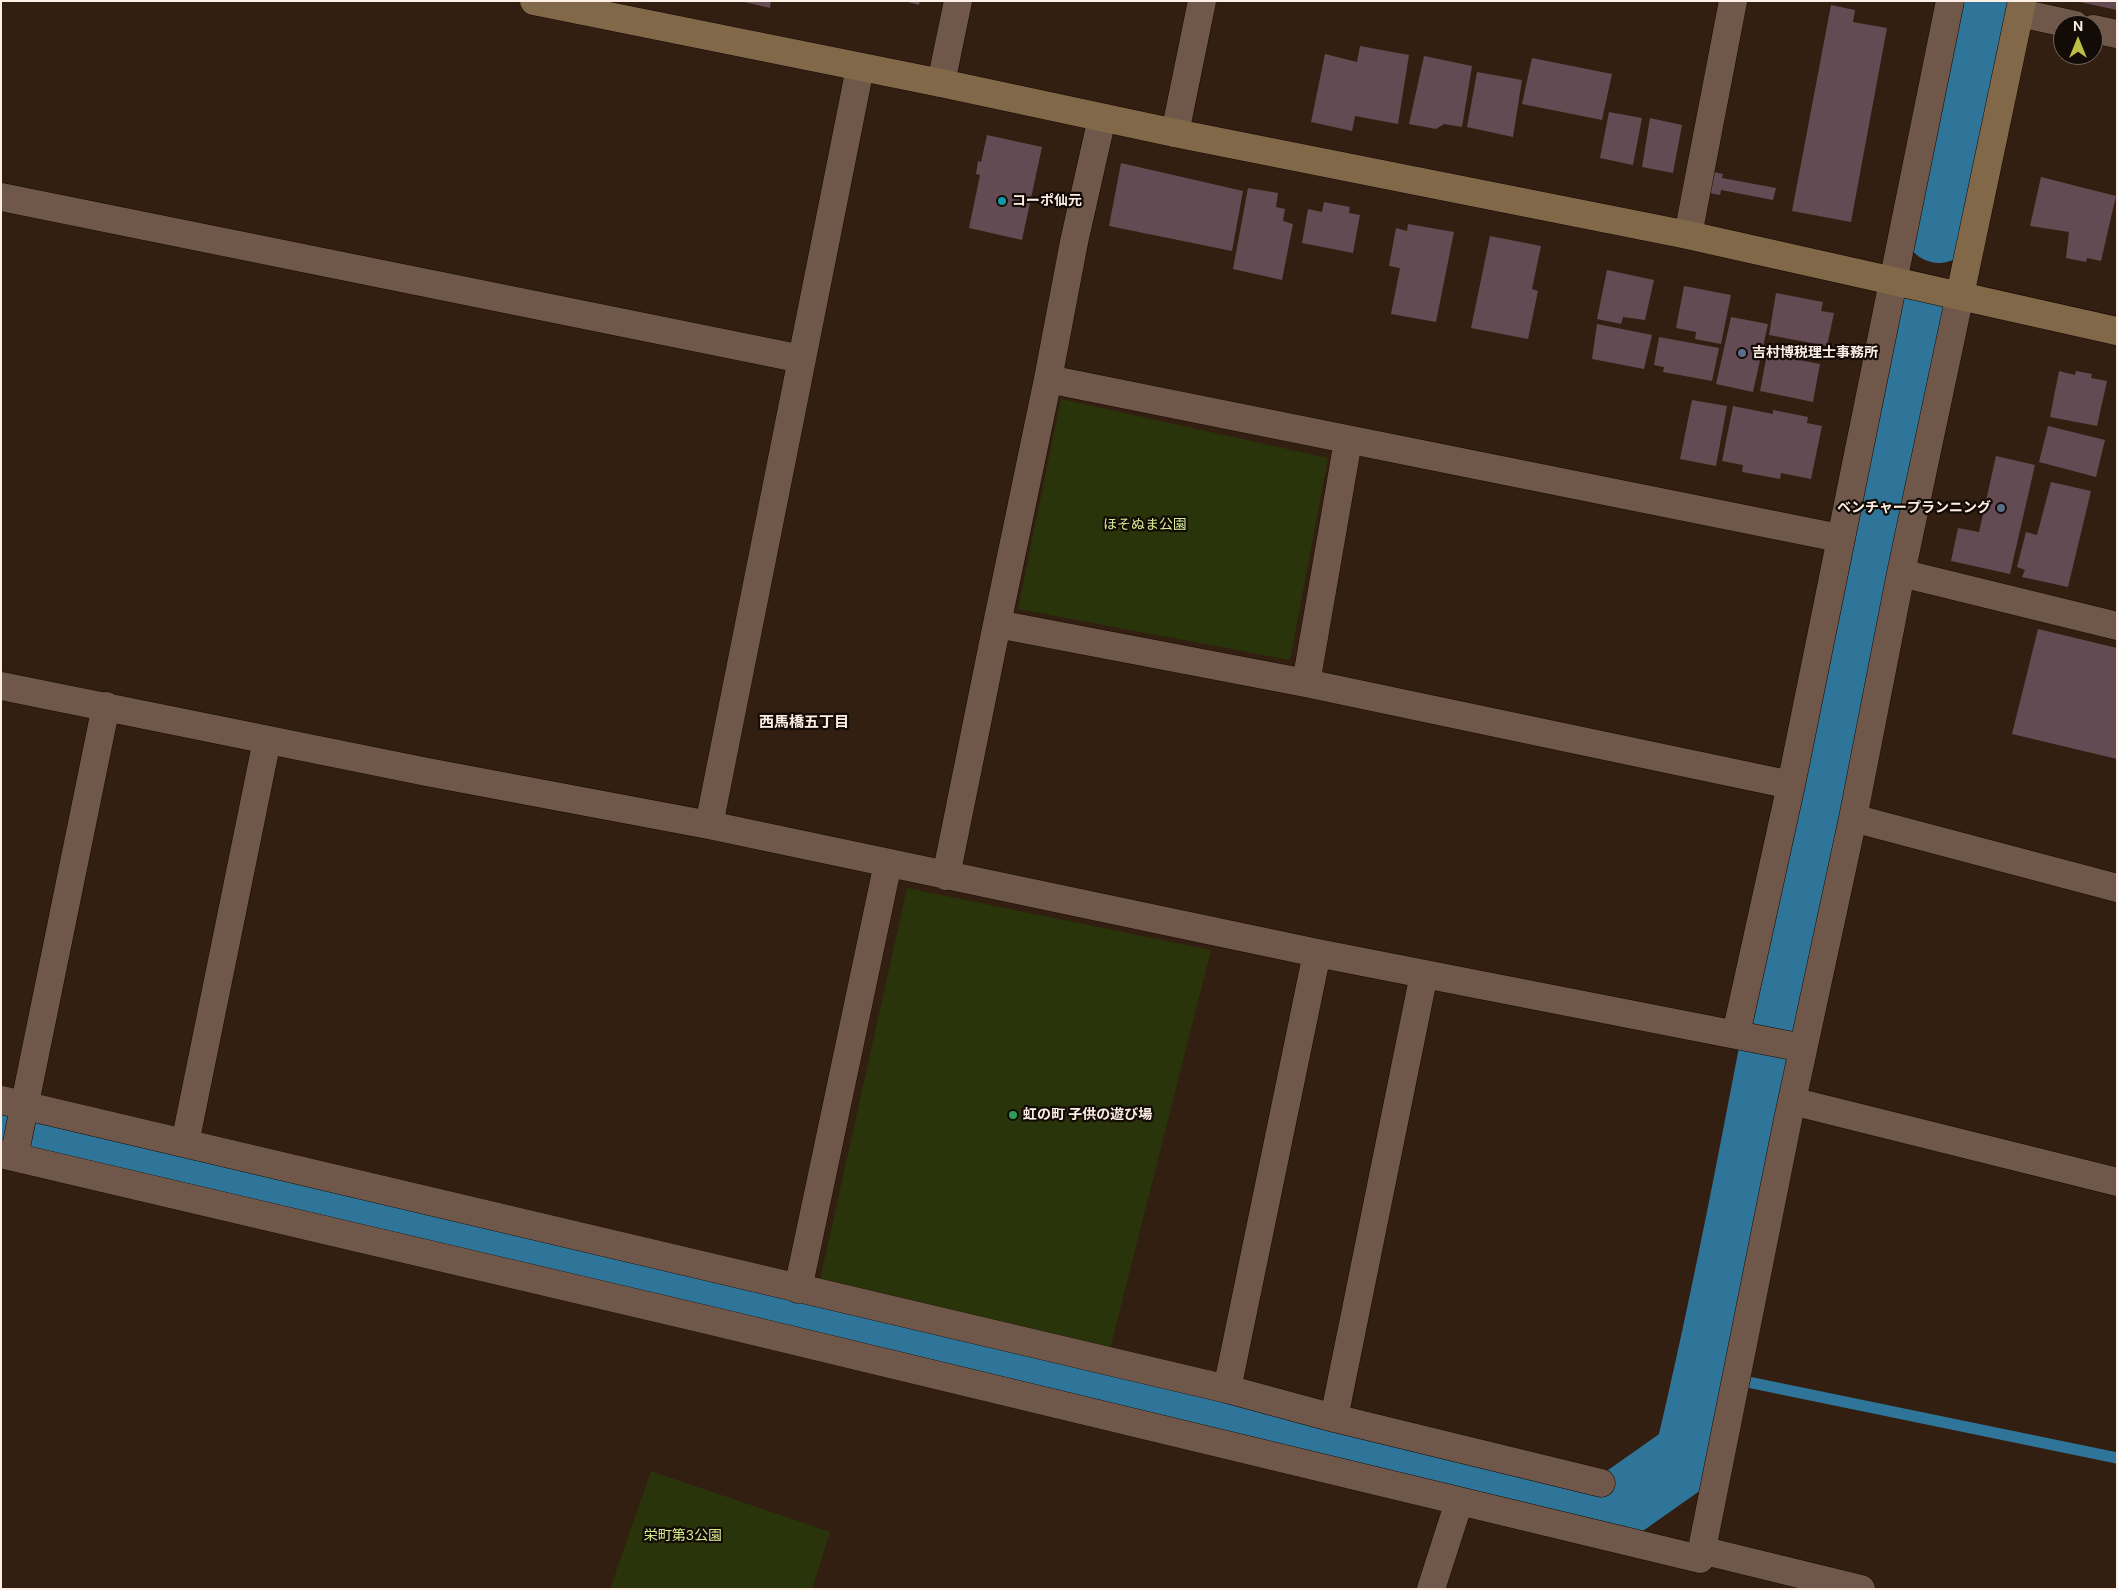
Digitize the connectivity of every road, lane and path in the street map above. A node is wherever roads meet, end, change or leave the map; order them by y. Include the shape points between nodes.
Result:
1 (534, 1) edge
2 (958, 1) edge
3 (1202, 1) edge
4 (1734, 1) edge
5 (1950, 1) edge
6 (2021, 7) edge
7 (2053, 18) edge
8 (2103, 31) edge
9 (2117, 34) edge
10 (860, 68) junction
11 (941, 83) junction
12 (1102, 118) junction
13 (1175, 133) junction
14 (1, 197) edge
15 (1688, 235) junction
16 (1902, 283) junction
17 (1951, 293) junction
18 (2117, 331) edge
19 (802, 359) junction
20 (1048, 379) junction
21 (1348, 440) junction
22 (1840, 538) junction
23 (1901, 573) junction
24 (997, 624) junction
25 (2117, 626) edge
26 (1306, 683) junction
27 (1, 686) edge
28 (106, 706) junction
29 (267, 740) junction
30 (1791, 785) junction
31 (1853, 818) junction
32 (709, 825) junction
33 (888, 863) junction
34 (946, 876) junction
35 (2117, 888) edge
36 (1317, 953) junction
37 (1424, 974) junction
38 (1736, 1034) junction
39 (1803, 1048) junction
40 (1792, 1101) junction
41 (13, 1103) edge
42 (185, 1143) junction
43 (8, 1156) edge
44 (2117, 1182) edge
45 (798, 1289) junction
46 (1227, 1390) junction
47 (1334, 1418) junction
48 (1601, 1483) dead end
49 (1459, 1502) junction
50 (1701, 1550) junction
51 (1431, 1589) edge
52 (1861, 1589) edge

1 - 10 street
2 - 11 street
3 - 13 street
4 - 15 street
5 - 16 street
6 - 7 street
6 - 17 street
8 - 9 street
10 - 11 street
10 - 19 street
11 - 12 street
12 - 13 street
12 - 20 street
13 - 15 street
14 - 19 street
15 - 16 street
16 - 17 street
16 - 22 street
17 - 18 street
17 - 23 street
19 - 32 street
20 - 21 street
20 - 24 street
21 - 22 street
21 - 26 street
22 - 30 street
23 - 25 street
23 - 31 street
24 - 26 street
24 - 34 street
26 - 30 street
27 - 28 street
28 - 29 street
28 - 41 street
29 - 32 street
29 - 42 street
30 - 38 street
31 - 35 street
31 - 39 street
32 - 33 street
33 - 34 street
33 - 45 street
34 - 36 street
36 - 37 street
36 - 46 street
37 - 38 street
37 - 47 street
38 - 39 street
39 - 40 street
40 - 44 street
40 - 50 street
41 - 42 street
41 - 43 street
42 - 45 street
43 - 49 street via 708,1320
45 - 46 street
46 - 47 street
47 - 48 street
49 - 50 street via 1700,1559
49 - 51 street
50 - 52 street

